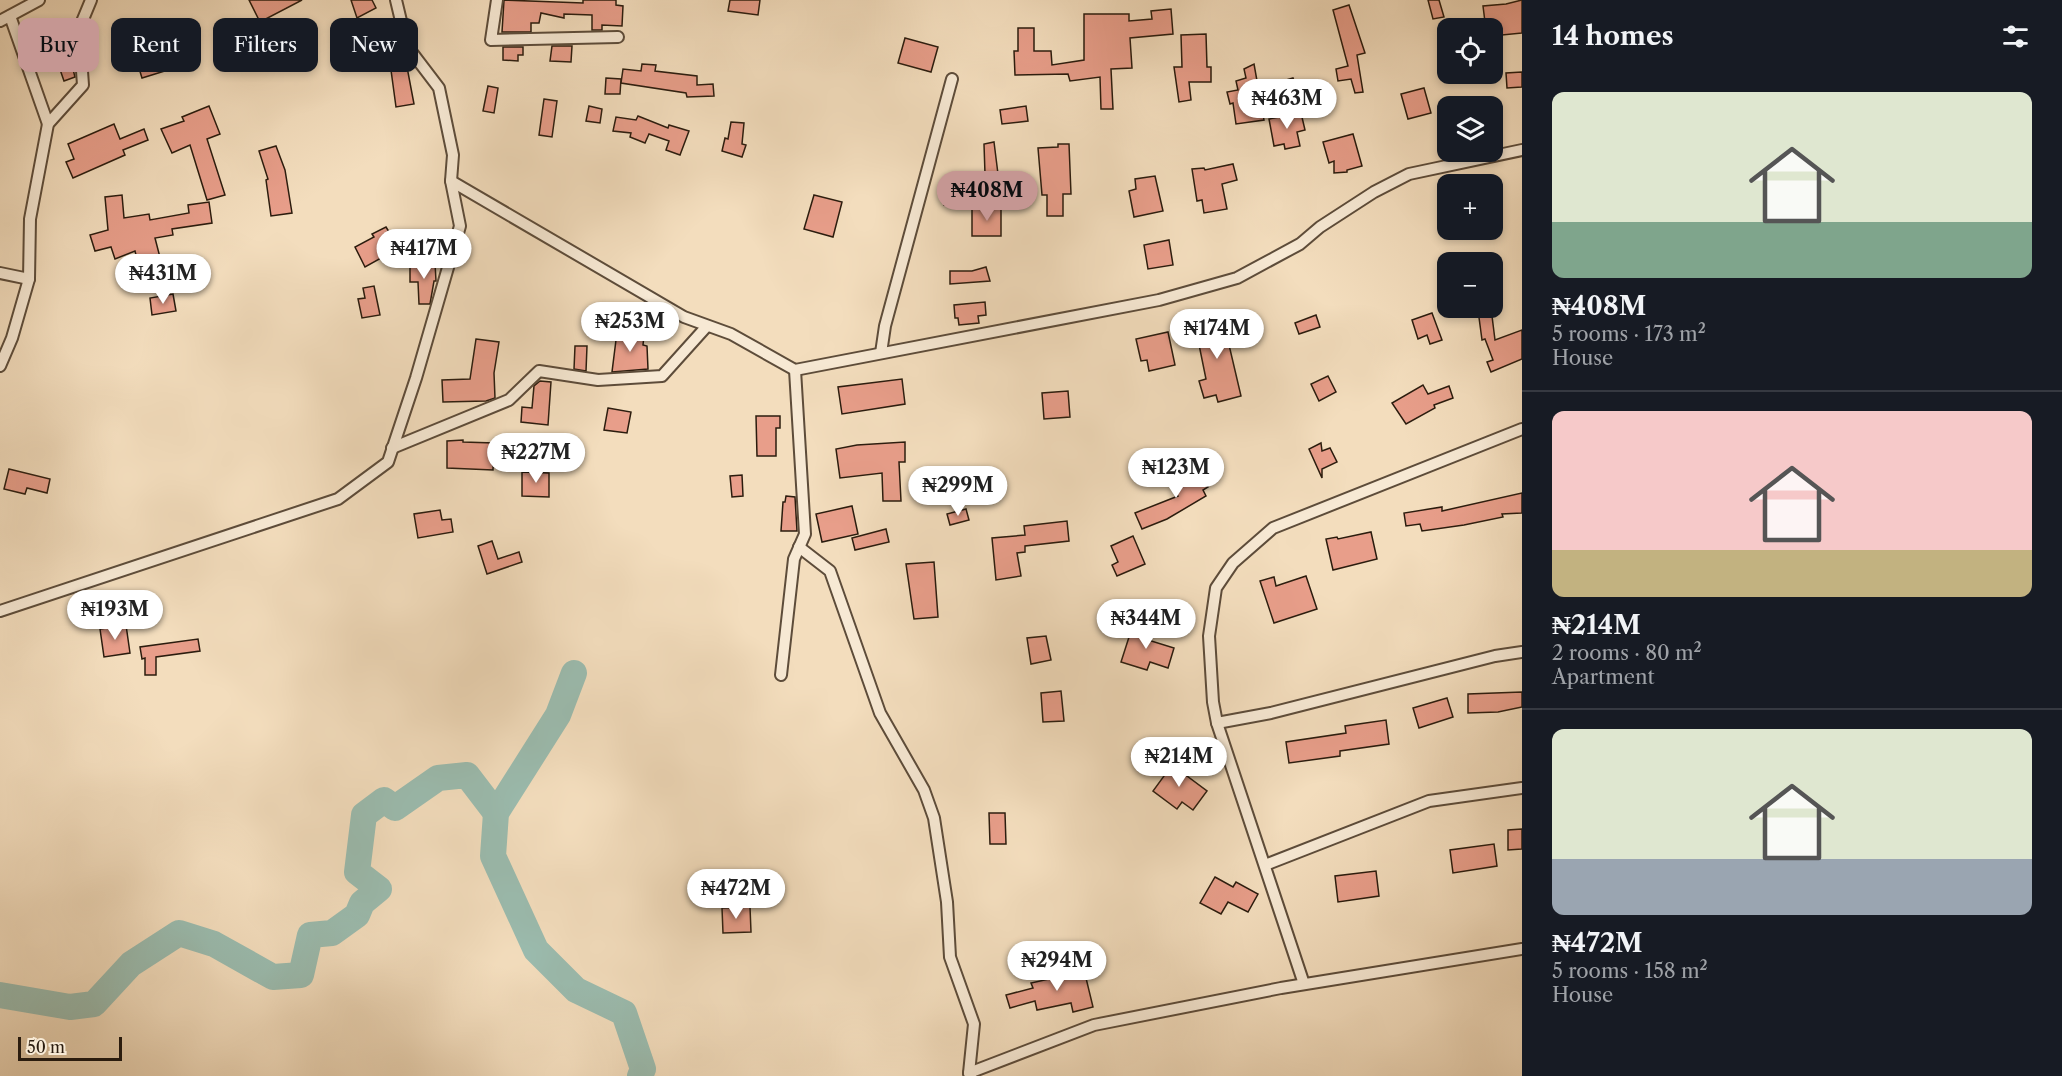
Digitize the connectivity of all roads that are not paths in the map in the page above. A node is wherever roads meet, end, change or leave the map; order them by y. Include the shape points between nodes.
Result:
1 (39, 0) edge
2 (91, 0) edge
3 (396, 0) edge
4 (497, 0) edge
5 (5, 18) edge
6 (618, 38) dead end
7 (952, 79) dead end
8 (48, 124) junction
9 (1522, 150) edge
10 (451, 181) junction
11 (0, 273) edge
12 (29, 279) junction
13 (707, 326) junction
14 (881, 353) junction
15 (0, 366) edge
16 (795, 370) junction
17 (1522, 429) edge
18 (392, 448) junction
19 (799, 547) junction
20 (0, 611) edge
21 (1522, 652) edge
22 (781, 675) dead end
23 (1217, 723) junction
24 (1522, 788) edge
25 (1265, 864) junction
26 (1522, 949) edge
27 (1304, 984) junction
28 (970, 1074) edge

1 - 5 street
2 - 8 street via 79,29 84,85
3 - 10 street via 407,46 439,88 453,155
4 - 6 street via 491,40
5 - 8 street
7 - 14 street
8 - 12 street via 30,219
9 - 14 street via 1409,174 1374,192 1300,244 1237,278 1159,300
10 - 13 street via 684,317
10 - 18 street via 460,226
11 - 12 street
12 - 15 street
13 - 16 street via 731,334
13 - 18 street via 662,376 598,380 538,371 509,400
14 - 16 street
16 - 19 street via 805,534
17 - 23 street via 1273,528 1233,563 1216,588 1209,636
18 - 20 street via 388,462 338,499
19 - 22 street via 794,559
19 - 28 street via 830,572 880,713 924,790 934,818 947,902 950,957 974,1024
21 - 23 street
23 - 25 street
24 - 25 street via 1429,801
25 - 27 street
26 - 27 street
27 - 28 street via 1094,1025

